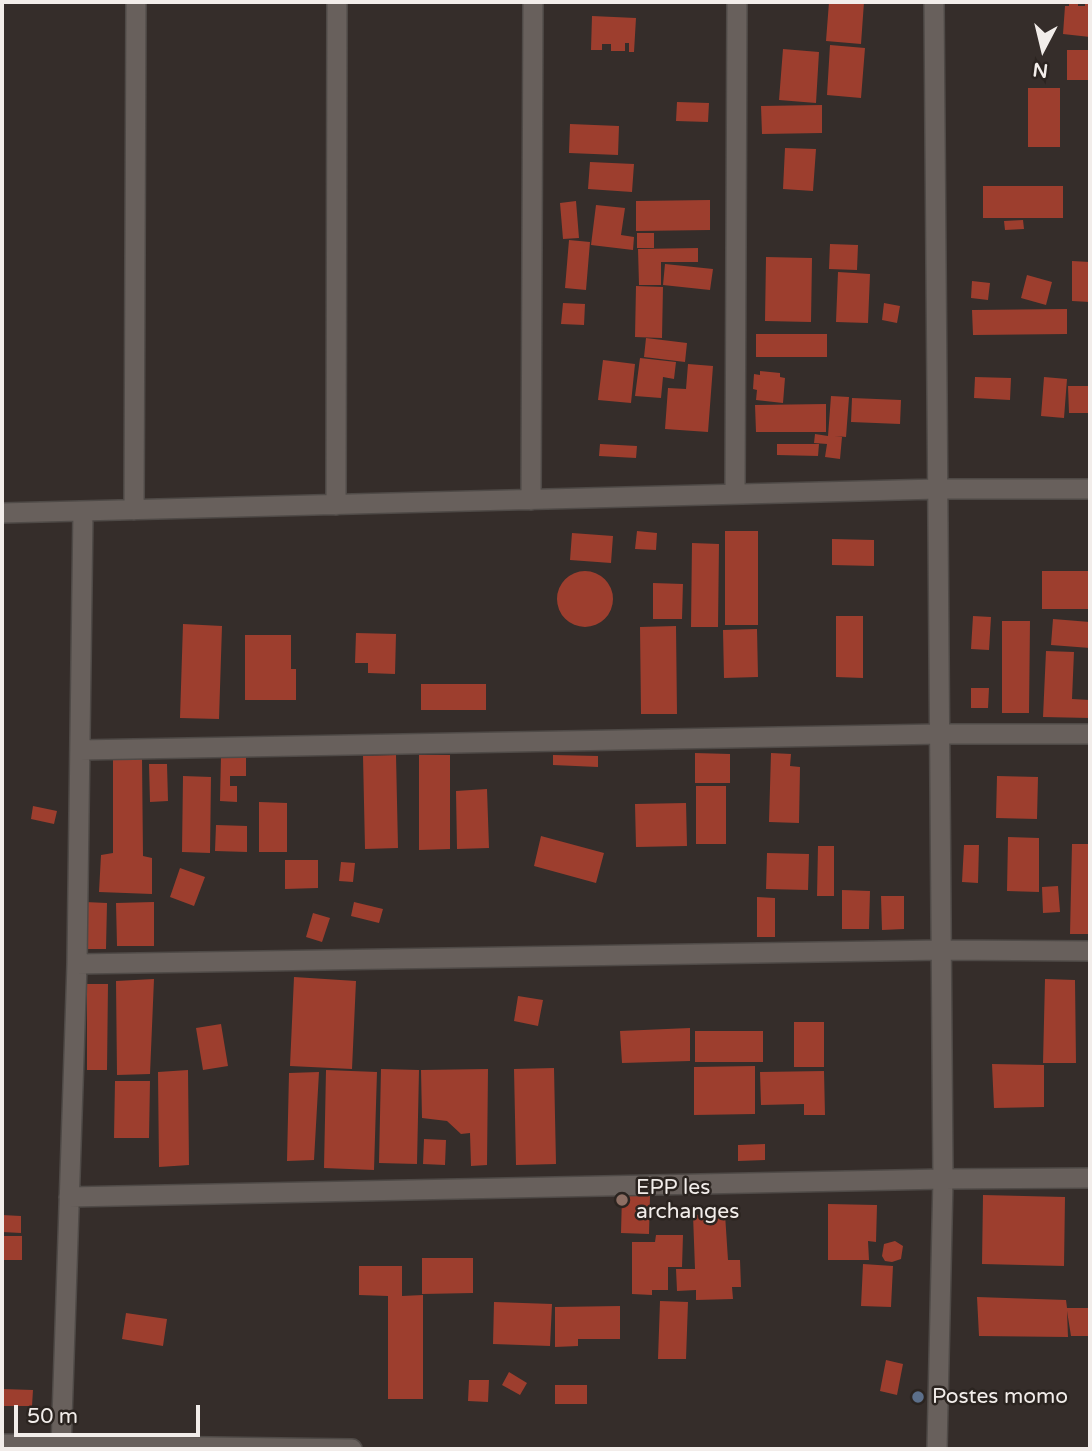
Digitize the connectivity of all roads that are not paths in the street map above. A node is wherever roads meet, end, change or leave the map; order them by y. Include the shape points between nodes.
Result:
1 (136, 2) edge
2 (337, 2) edge
3 (533, 2) edge
4 (737, 2) edge
5 (934, 2) edge
6 (937, 489) junction
7 (1090, 489) edge
8 (735, 494) junction
9 (531, 500) junction
10 (336, 505) junction
11 (134, 510) junction
12 (83, 511) junction
13 (2, 513) edge
14 (940, 734) junction
15 (1090, 734) edge
16 (80, 750) junction
17 (942, 950) junction
18 (1090, 951) edge
19 (77, 964) junction
20 (1090, 1178) edge
21 (943, 1179) junction
22 (69, 1197) junction
23 (2, 1444) edge
24 (61, 1447) edge
25 (349, 1449) edge
26 (937, 1449) edge

1 - 11 street
2 - 10 street
3 - 9 street
4 - 8 street
5 - 6 street
6 - 7 street
6 - 8 street
6 - 14 street
8 - 9 street
9 - 10 street
10 - 11 street
11 - 12 street
12 - 13 street
12 - 16 street
14 - 15 street
14 - 16 street
14 - 17 street
16 - 19 street
17 - 18 street
17 - 19 street
17 - 21 street
19 - 22 street
20 - 21 street
21 - 22 street
21 - 26 street
22 - 24 street
23 - 24 street
24 - 25 street

